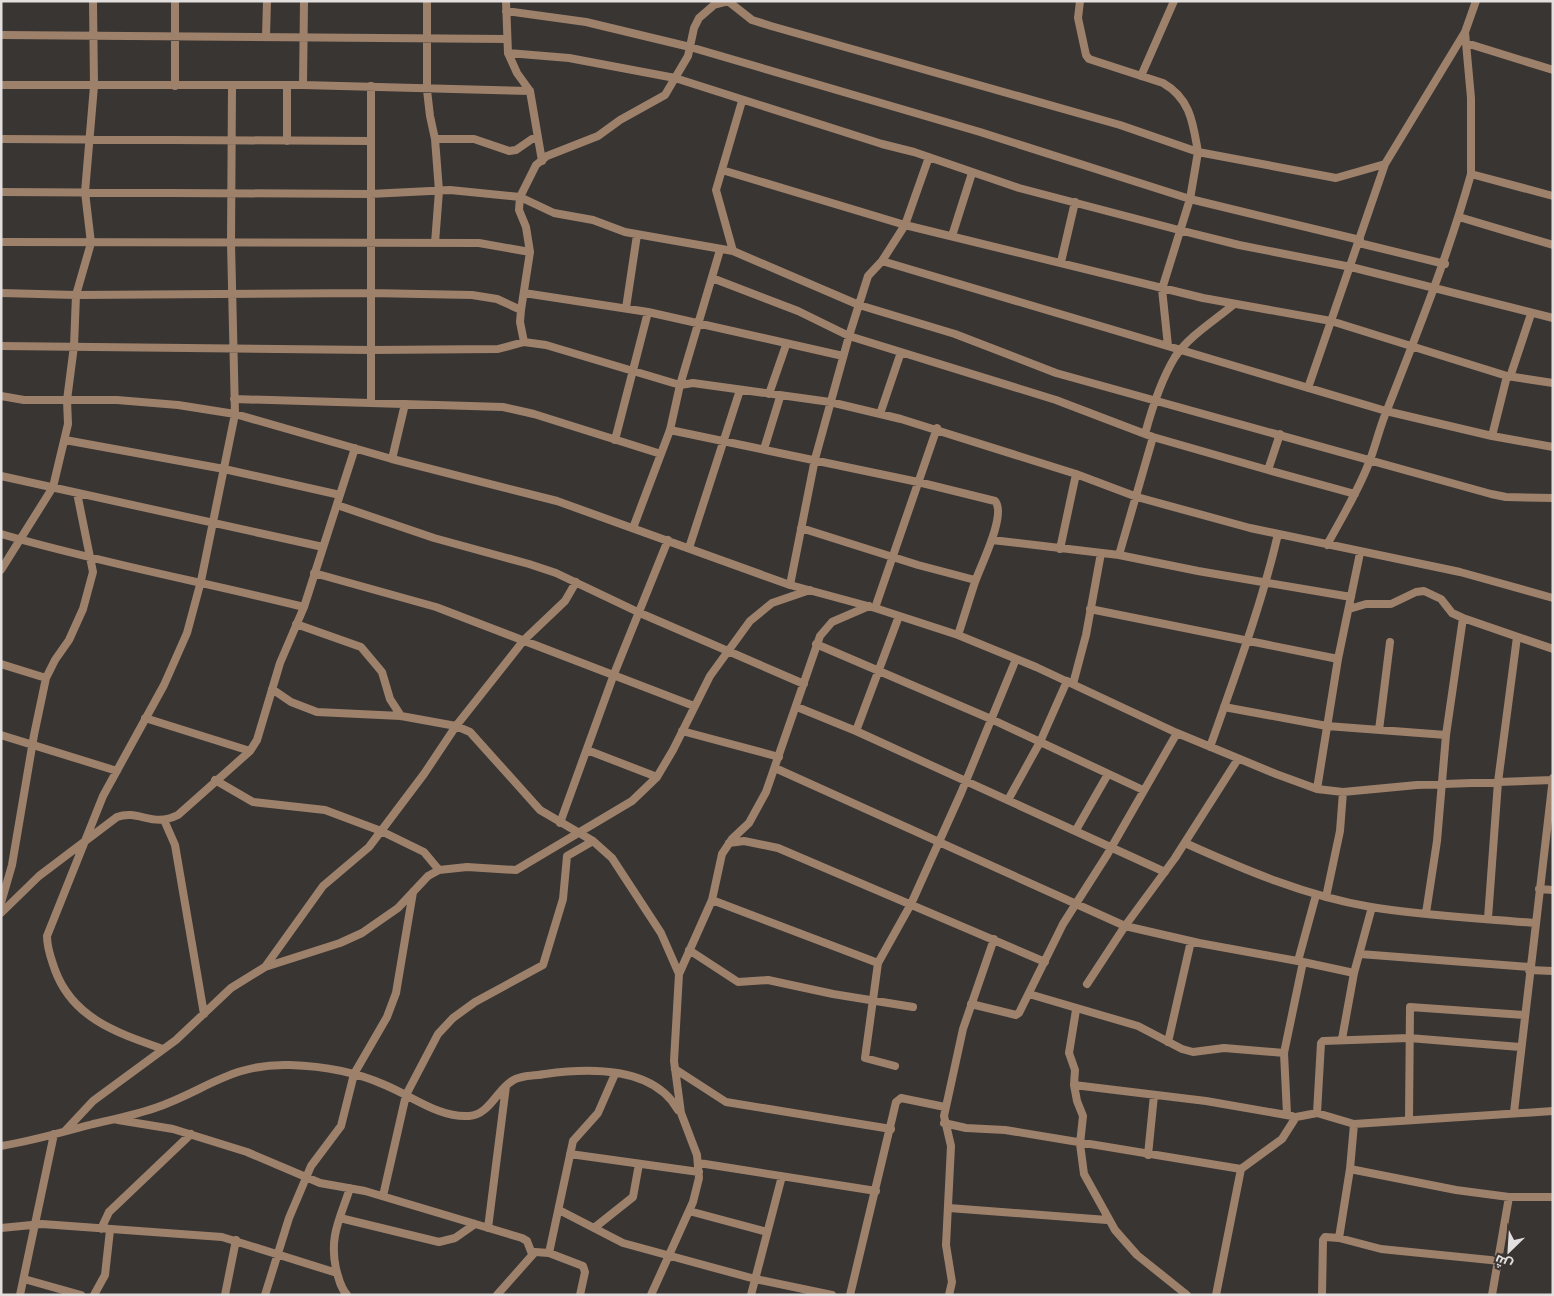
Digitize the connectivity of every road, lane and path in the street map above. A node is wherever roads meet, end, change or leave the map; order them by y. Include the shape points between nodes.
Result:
1 (93, 1) edge
2 (175, 1) edge
3 (267, 1) edge
4 (304, 1) edge
5 (427, 1) edge
6 (506, 1) edge
7 (728, 1) edge
8 (1080, 1) edge
9 (1174, 1) edge
10 (1476, 1) edge
11 (506, 11) junction
12 (1465, 32) junction
13 (94, 34) junction
14 (1, 35) edge
15 (176, 36) junction
16 (266, 36) junction
17 (303, 37) junction
18 (426, 38) junction
19 (506, 39) junction
20 (1466, 42) junction
21 (690, 47) junction
22 (508, 53) junction
23 (1553, 70) edge
24 (1141, 76) junction
25 (674, 78) junction
26 (1, 85) edge
27 (303, 85) junction
28 (94, 86) junction
29 (174, 86) junction
30 (232, 86) junction
31 (287, 86) junction
32 (371, 86) junction
33 (428, 90) junction
34 (530, 91) junction
35 (742, 101) junction
36 (1, 138) edge
37 (435, 139) junction
38 (538, 139) junction
39 (89, 140) junction
40 (286, 141) junction
41 (371, 141) junction
42 (232, 142) junction
43 (1198, 152) junction
44 (929, 157) junction
45 (542, 161) junction
46 (1385, 164) junction
47 (722, 170) junction
48 (972, 172) junction
49 (1472, 174) junction
50 (438, 191) junction
51 (1, 192) edge
52 (85, 192) junction
53 (233, 193) junction
54 (370, 194) junction
55 (1553, 196) edge
56 (520, 197) junction
57 (1190, 199) junction
58 (1075, 202) junction
59 (1459, 217) junction
60 (905, 225) junction
61 (1179, 230) junction
62 (637, 235) junction
63 (952, 236) junction
64 (1360, 241) junction
65 (1, 242) edge
66 (91, 243) junction
67 (231, 243) junction
68 (435, 243) junction
69 (370, 244) junction
70 (1553, 245) edge
71 (720, 250) junction
72 (733, 251) junction
73 (530, 252) junction
74 (882, 262) junction
75 (1060, 262) junction
76 (1444, 264) junction
77 (1351, 267) junction
78 (712, 278) junction
79 (1162, 289) junction
80 (1435, 289) junction
81 (524, 292) junction
82 (1, 293) edge
83 (370, 293) junction
84 (233, 294) junction
85 (76, 295) junction
86 (859, 305) junction
87 (1233, 305) junction
88 (626, 308) junction
89 (521, 310) junction
90 (648, 312) junction
91 (1531, 314) junction
92 (1553, 318) edge
93 (1331, 321) junction
94 (698, 323) junction
95 (849, 336) junction
96 (524, 342) junction
97 (786, 345) junction
98 (1, 346) edge
99 (74, 346) junction
100 (1168, 346) junction
101 (233, 348) junction
102 (1413, 348) junction
103 (371, 350) junction
104 (1182, 350) junction
105 (901, 352) junction
106 (843, 356) junction
107 (633, 372) junction
108 (1508, 376) junction
109 (1553, 383) edge
110 (680, 384) junction
111 (1308, 388) junction
112 (740, 390) junction
113 (769, 394) junction
114 (1, 396) edge
115 (780, 397) junction
116 (234, 399) junction
117 (67, 400) junction
118 (1156, 400) junction
119 (371, 402) junction
120 (830, 402) junction
121 (405, 404) junction
122 (1386, 411) junction
123 (234, 414) junction
124 (880, 414) junction
125 (936, 428) junction
126 (670, 430) junction
127 (1280, 434) junction
128 (1149, 435) junction
129 (1492, 436) junction
130 (65, 440) junction
131 (615, 440) junction
132 (723, 441) junction
133 (1553, 446) edge
134 (355, 448) junction
135 (764, 449) junction
136 (661, 454) junction
137 (392, 459) junction
138 (815, 460) junction
139 (1369, 461) junction
140 (224, 469) junction
141 (1268, 470) junction
142 (1076, 474) junction
143 (1, 476) edge
144 (918, 482) junction
145 (53, 487) junction
146 (77, 493) junction
147 (1355, 494) junction
148 (340, 495) junction
149 (1137, 497) junction
150 (1553, 498) edge
151 (337, 504) junction
152 (211, 524) junction
153 (633, 528) junction
154 (801, 528) junction
155 (1, 534) edge
156 (1278, 534) junction
157 (19, 539) junction
158 (668, 540) junction
159 (992, 540) junction
160 (1327, 545) junction
161 (323, 547) junction
162 (689, 548) junction
163 (1060, 549) junction
164 (1101, 553) junction
165 (1360, 553) junction
166 (1119, 555) junction
167 (892, 557) junction
168 (92, 558) junction
169 (1, 570) edge
170 (314, 573) junction
171 (975, 580) junction
172 (201, 582) junction
173 (576, 582) junction
174 (1266, 582) junction
175 (790, 585) junction
176 (810, 590) junction
177 (1351, 596) junction
178 (1553, 598) edge
179 (304, 607) junction
180 (872, 607) junction
181 (1090, 609) junction
182 (1349, 609) junction
183 (640, 613) junction
184 (899, 616) junction
185 (1463, 618) junction
186 (296, 624) junction
187 (958, 635) junction
188 (1518, 637) junction
189 (524, 640) junction
190 (1248, 641) junction
191 (1390, 642) dead end
192 (816, 644) junction
193 (1553, 649) edge
194 (728, 651) junction
195 (1016, 659) junction
196 (1338, 659) junction
197 (1, 664) edge
198 (878, 671) junction
199 (614, 674) junction
200 (46, 678) junction
201 (1070, 683) junction
202 (804, 684) junction
203 (272, 689) junction
204 (694, 706) junction
205 (796, 707) junction
206 (1224, 707) junction
207 (401, 716) junction
208 (145, 718) junction
209 (991, 720) junction
210 (456, 726) junction
211 (1327, 726) junction
212 (682, 730) junction
213 (1379, 730) junction
214 (856, 731) junction
215 (1177, 733) junction
216 (1446, 734) junction
217 (1, 735) edge
218 (1040, 742) junction
219 (32, 745) junction
220 (1210, 747) junction
221 (587, 750) junction
222 (250, 751) junction
223 (779, 757) junction
224 (1238, 759) junction
225 (775, 768) junction
226 (117, 770) junction
227 (1108, 774) junction
228 (657, 777) junction
229 (1553, 779) edge
230 (215, 780) junction
231 (966, 780) junction
232 (1498, 782) junction
233 (1442, 784) junction
234 (1317, 789) junction
235 (1143, 790) junction
236 (1343, 792) junction
237 (1008, 800) junction
238 (164, 820) junction
239 (560, 823) junction
240 (1076, 830) junction
241 (381, 831) junction
242 (578, 833) junction
243 (593, 841) junction
244 (938, 841) junction
245 (85, 842) junction
246 (729, 843) junction
247 (1185, 843) junction
248 (1112, 846) junction
249 (439, 870) junction
250 (1165, 872) junction
251 (1539, 889) junction
252 (1553, 890) edge
253 (413, 892) junction
254 (1316, 895) junction
255 (1326, 897) junction
256 (712, 900) junction
257 (1, 902) edge
258 (1076, 903) junction
259 (911, 904) junction
260 (1372, 907) junction
261 (1, 913) edge
262 (1426, 913) junction
263 (1488, 918) junction
264 (1534, 923) junction
265 (1124, 926) junction
266 (994, 940) junction
267 (1191, 941) junction
268 (689, 950) junction
269 (1360, 954) junction
270 (1045, 962) junction
271 (1300, 962) junction
272 (878, 963) junction
273 (265, 966) junction
274 (1529, 969) junction
275 (1553, 971) edge
276 (1354, 973) junction
277 (679, 974) junction
278 (1087, 984) dead end
279 (1029, 994) junction
280 (873, 1000) junction
281 (971, 1004) junction
282 (913, 1007) dead end
283 (1076, 1010) junction
284 (204, 1014) junction
285 (1524, 1015) junction
286 (1409, 1038) junction
287 (1342, 1040) junction
288 (1168, 1042) junction
289 (1520, 1047) junction
290 (163, 1049) junction
291 (1284, 1053) junction
292 (895, 1066) dead end
293 (675, 1069) junction
294 (354, 1074) junction
295 (615, 1074) junction
296 (1074, 1085) junction
297 (506, 1086) junction
298 (406, 1095) junction
299 (1154, 1095) junction
300 (945, 1107) junction
301 (1553, 1111) edge
302 (1514, 1112) junction
303 (681, 1113) junction
304 (1317, 1113) junction
305 (1287, 1114) junction
306 (1296, 1117) junction
307 (111, 1120) junction
308 (1409, 1120) junction
309 (944, 1123) junction
310 (1354, 1124) junction
311 (891, 1129) junction
312 (65, 1132) junction
313 (54, 1134) junction
314 (191, 1134) junction
315 (1080, 1144) junction
316 (1, 1146) edge
317 (570, 1154) junction
318 (1148, 1155) junction
319 (699, 1163) junction
320 (639, 1164) junction
321 (1241, 1169) junction
322 (1350, 1169) junction
323 (699, 1172) junction
324 (782, 1176) junction
325 (306, 1179) junction
326 (350, 1188) junction
327 (876, 1191) junction
328 (383, 1196) junction
329 (1509, 1197) junction
330 (1553, 1197) edge
331 (949, 1208) junction
332 (559, 1210) junction
333 (689, 1211) junction
334 (340, 1218) junction
335 (1107, 1220) junction
336 (475, 1224) junction
337 (35, 1225) junction
338 (1, 1228) edge
339 (488, 1228) junction
340 (594, 1228) junction
341 (101, 1229) junction
342 (110, 1230) junction
343 (767, 1232) junction
344 (1339, 1238) junction
345 (236, 1240) junction
346 (278, 1253) junction
347 (549, 1253) junction
348 (532, 1254) junction
349 (668, 1256) junction
350 (1500, 1261) junction
351 (337, 1273) junction
352 (24, 1279) junction
353 (755, 1279) junction
354 (20, 1295) edge
355 (81, 1295) edge
356 (94, 1295) edge
357 (225, 1295) edge
358 (265, 1295) edge
359 (347, 1295) edge
360 (497, 1295) edge
361 (580, 1295) edge
362 (652, 1295) edge
363 (751, 1295) edge
364 (832, 1295) edge
365 (850, 1295) edge
366 (949, 1295) edge
367 (1187, 1295) edge
368 (1216, 1295) edge
369 (1220, 1295) edge
370 (1322, 1295) edge
371 (1492, 1295) edge

1 - 13 street
2 - 15 street
3 - 16 street
4 - 17 street
5 - 18 street
6 - 11 street
7 - 21 street via 714,5 699,18
7 - 43 street via 752,20 1120,125
8 - 24 street via 1078,18 1089,59
9 - 24 street
10 - 12 street
11 - 19 street
11 - 21 street via 586,22
12 - 20 street
12 - 46 street
13 - 14 street
13 - 15 street
13 - 28 street
15 - 16 street
15 - 29 street
16 - 17 street
17 - 18 street
17 - 27 street
18 - 19 street
18 - 33 street
19 - 22 street
20 - 23 street
20 - 49 street
21 - 25 street
21 - 57 street via 980,132
22 - 25 street via 569,58
22 - 34 street
24 - 43 street via 1163,83 1182,97 1192,115
25 - 35 street
25 - 45 street via 665,95 651,104 598,136
26 - 28 street
27 - 31 street
27 - 32 street
28 - 29 street
28 - 39 street
29 - 30 street
30 - 31 street
30 - 42 street
31 - 40 street
32 - 33 street
32 - 41 street
33 - 34 street
33 - 37 street
34 - 38 street
35 - 44 street
35 - 47 street
36 - 39 street
37 - 38 street via 474,139 509,151
37 - 50 street
38 - 45 street
39 - 42 street
39 - 52 street
40 - 41 street
40 - 42 street
41 - 54 street
42 - 53 street
43 - 46 street via 1336,178
43 - 57 street
44 - 48 street
44 - 60 street
45 - 56 street via 536,165
46 - 64 street
47 - 60 street
47 - 72 street via 716,190 717,200
48 - 58 street
48 - 63 street
49 - 55 street
49 - 59 street
50 - 54 street
50 - 56 street
50 - 68 street
51 - 52 street
52 - 53 street
52 - 66 street
53 - 54 street
53 - 67 street
54 - 69 street
56 - 62 street via 554,213 593,220
56 - 73 street via 519,210
57 - 61 street
57 - 64 street
58 - 61 street
58 - 75 street
59 - 70 street
59 - 76 street
60 - 63 street
60 - 74 street
61 - 77 street
61 - 79 street
62 - 71 street
62 - 88 street
63 - 75 street
64 - 76 street
64 - 77 street
65 - 66 street
66 - 67 street
66 - 85 street
67 - 69 street
67 - 84 street
68 - 69 street
68 - 73 street via 479,243
69 - 83 street
71 - 72 street
71 - 78 street
72 - 86 street
73 - 81 street
74 - 86 street via 868,276
74 - 100 street
75 - 79 street
76 - 80 street
77 - 80 street
77 - 93 street
78 - 94 street
78 - 95 street via 798,311
79 - 87 street
79 - 100 street
80 - 91 street
80 - 102 street
81 - 88 street
81 - 89 street
82 - 85 street
83 - 84 street
83 - 89 street via 485,296
83 - 103 street
84 - 85 street
84 - 101 street
85 - 99 street
86 - 95 street
86 - 118 street via 955,334 1056,373
87 - 93 street
87 - 104 street
88 - 90 street
89 - 96 street
90 - 94 street
90 - 107 street
91 - 92 street
91 - 108 street
93 - 102 street
93 - 111 street
94 - 97 street
94 - 110 street
95 - 105 street
95 - 106 street
96 - 103 street via 498,349
96 - 107 street via 546,345
97 - 106 street
97 - 113 street
98 - 99 street
99 - 101 street
99 - 117 street
100 - 104 street
101 - 103 street
101 - 116 street
102 - 108 street
102 - 122 street
103 - 119 street
104 - 111 street
104 - 118 street via 1170,367
105 - 124 street
105 - 128 street via 1056,400
106 - 120 street
107 - 110 street
107 - 131 street
108 - 109 street
108 - 129 street
110 - 112 street
110 - 126 street
111 - 122 street
112 - 113 street
112 - 132 street
113 - 115 street
114 - 117 street via 24,400
115 - 120 street
115 - 135 street
116 - 119 street
116 - 123 street
117 - 123 street via 178,405
117 - 130 street
118 - 127 street
118 - 128 street
119 - 121 street
120 - 124 street
120 - 138 street
121 - 131 street via 518,410
121 - 137 street
122 - 129 street
122 - 139 street
123 - 134 street
123 - 140 street
124 - 125 street
125 - 142 street
125 - 144 street
126 - 132 street
126 - 136 street
127 - 139 street
127 - 141 street
128 - 141 street
128 - 149 street
129 - 133 street
130 - 140 street
130 - 145 street
131 - 136 street
132 - 135 street
132 - 162 street
134 - 137 street
134 - 148 street
135 - 138 street
136 - 153 street
137 - 153 street via 523,490
138 - 144 street
138 - 154 street
139 - 147 street
139 - 150 street via 1491,494
140 - 148 street
140 - 152 street
141 - 147 street
142 - 149 street
142 - 163 street
143 - 145 street
144 - 159 street via 995,501 998,510
144 - 167 street
145 - 146 street
145 - 157 street
146 - 152 street
146 - 168 street
147 - 160 street
148 - 151 street
149 - 156 street
149 - 166 street
151 - 161 street
151 - 173 street via 434,538 529,564
152 - 161 street
152 - 172 street
153 - 158 street
154 - 167 street
154 - 175 street
155 - 157 street
156 - 160 street
156 - 174 street
157 - 168 street
157 - 169 street
158 - 162 street
158 - 183 street
159 - 163 street
159 - 171 street
160 - 165 street
161 - 170 street
162 - 175 street
163 - 164 street
164 - 166 street
164 - 181 street
165 - 177 street
165 - 178 street via 1460,572
166 - 174 street
167 - 171 street
167 - 180 street
168 - 172 street
168 - 200 street via 88,597
170 - 179 street
170 - 189 street via 436,607
171 - 187 street
172 - 179 street
172 - 208 street via 187,633
173 - 183 street
173 - 189 street via 565,601
174 - 177 street
174 - 190 street
175 - 176 street
176 - 180 street
176 - 194 street via 764,608
177 - 182 street
179 - 186 street
180 - 184 street
180 - 192 street via 832,622
181 - 190 street
181 - 201 street via 1086,635
182 - 185 street via 1366,604 1391,604 1424,591 1441,599 1452,612
182 - 196 street
183 - 194 street
183 - 199 street
184 - 187 street
184 - 198 street
185 - 188 street
185 - 216 street
186 - 203 street
186 - 207 street via 361,647 382,672 390,699
187 - 195 street
188 - 193 street
188 - 232 street
189 - 199 street
189 - 210 street
190 - 196 street
190 - 206 street
191 - 213 street
192 - 198 street
192 - 202 street
194 - 202 street
194 - 204 street
195 - 201 street
195 - 209 street
196 - 211 street
197 - 200 street
198 - 209 street
198 - 214 street
199 - 204 street
199 - 221 street
200 - 219 street
201 - 215 street
201 - 218 street
202 - 205 street
203 - 207 street via 291,702 317,712
203 - 222 street via 257,740
204 - 212 street
205 - 214 street
205 - 223 street
206 - 211 street
206 - 220 street
207 - 210 street
208 - 222 street
208 - 226 street
209 - 218 street
209 - 231 street
210 - 239 street via 476,738 540,810
210 - 241 street
211 - 213 street
211 - 234 street
212 - 223 street
212 - 228 street
213 - 216 street
214 - 231 street
215 - 220 street
215 - 235 street
216 - 233 street
217 - 219 street
218 - 227 street
218 - 237 street
219 - 226 street
219 - 257 street via 12,865
220 - 224 street
221 - 228 street
221 - 239 street
222 - 230 street
223 - 225 street
224 - 234 street
224 - 247 street
225 - 244 street
225 - 246 street via 749,823
226 - 245 street
227 - 235 street
227 - 240 street
228 - 242 street via 632,801
229 - 232 street
229 - 251 street
230 - 238 street via 178,815
230 - 241 street via 253,802 325,810
231 - 237 street
231 - 244 street
232 - 233 street
232 - 263 street
233 - 236 street
233 - 262 street
234 - 236 street
235 - 248 street
236 - 255 street via 1340,831
237 - 240 street
238 - 245 street via 116,817
238 - 284 street via 175,845
239 - 242 street
240 - 248 street
241 - 249 street via 424,852
241 - 273 street via 362,854 323,886
242 - 243 street
242 - 249 street via 516,870 467,867
243 - 277 street via 612,858 661,932
243 - 298 street via 568,856 563,899 543,965 475,1002 443,1027
244 - 258 street
244 - 259 street
245 - 261 street via 39,876
245 - 290 street via 47,936 47,948 60,983 73,1002 96,1022
246 - 256 street via 719,859
246 - 259 street via 744,841 773,846
247 - 250 street
247 - 254 street via 1270,880
248 - 250 street
248 - 258 street
249 - 253 street via 428,876
250 - 265 street
251 - 252 street
251 - 264 street
253 - 273 street via 391,914 356,936
253 - 294 street via 396,994
254 - 255 street
254 - 271 street
255 - 260 street
256 - 268 street
256 - 272 street
258 - 265 street
258 - 270 street
259 - 266 street
259 - 272 street
260 - 262 street
260 - 269 street
262 - 263 street
263 - 264 street
264 - 274 street
265 - 267 street
265 - 278 street
266 - 270 street
266 - 281 street
267 - 271 street
267 - 288 street
268 - 277 street
268 - 280 street via 738,982 768,980
269 - 274 street
269 - 276 street
270 - 279 street
271 - 276 street
271 - 291 street
272 - 280 street
273 - 284 street via 231,988
274 - 275 street
274 - 285 street
276 - 287 street
277 - 293 street
279 - 281 street via 1016,1015
279 - 283 street
280 - 282 street
280 - 292 street via 865,1058
281 - 300 street
283 - 288 street via 1146,1029
283 - 296 street via 1069,1053 1075,1070
284 - 290 street
285 - 286 street via 1412,1006
285 - 289 street
286 - 287 street
286 - 289 street
286 - 308 street
287 - 304 street via 1320,1043
288 - 291 street via 1192,1052 1224,1048
289 - 302 street
290 - 312 street via 93,1101
291 - 305 street
293 - 303 street
293 - 311 street via 726,1102
294 - 298 street
294 - 307 street via 290,1065 256,1067 231,1073 160,1106
294 - 325 street via 345,1118 319,1154
295 - 297 street via 574,1070 518,1078
295 - 303 street via 644,1080 665,1092
295 - 317 street via 598,1113 575,1137
296 - 299 street
296 - 315 street via 1082,1116
297 - 298 street via 485,1109 473,1116 427,1107
297 - 339 street
298 - 328 street
299 - 305 street
299 - 318 street
300 - 309 street
300 - 311 street via 902,1098 898,1100
301 - 302 street
302 - 308 street
303 - 319 street
304 - 306 street
304 - 310 street
305 - 306 street
306 - 321 street via 1282,1139
307 - 312 street
307 - 314 street via 143,1122
308 - 310 street
309 - 315 street
309 - 331 street via 951,1146
310 - 322 street
311 - 327 street
312 - 313 street
313 - 316 street
313 - 337 street
314 - 325 street via 248,1152
314 - 341 street via 109,1212
315 - 318 street
315 - 335 street via 1084,1174
317 - 320 street
317 - 332 street
318 - 321 street
319 - 323 street
319 - 324 street
320 - 323 street
320 - 340 street via 633,1197
321 - 368 street
322 - 329 street
322 - 344 street
323 - 333 street via 697,1193
324 - 327 street
324 - 343 street
325 - 326 street
325 - 346 street
326 - 328 street
326 - 334 street
327 - 365 street
328 - 336 street
329 - 330 street
329 - 350 street
331 - 335 street
331 - 366 street via 946,1245 952,1282
332 - 340 street
332 - 347 street
333 - 343 street
333 - 349 street
334 - 336 street via 439,1242 455,1238
334 - 351 street via 333,1239
335 - 367 street via 1138,1255
336 - 339 street
337 - 338 street
337 - 341 street
337 - 352 street
339 - 348 street via 525,1239
340 - 349 street via 623,1243
341 - 342 street
342 - 345 street
342 - 356 street via 105,1275
343 - 353 street
344 - 350 street via 1381,1249
344 - 370 street via 1325,1237 1323,1240
345 - 346 street
345 - 357 street
346 - 351 street
346 - 358 street
347 - 348 street
347 - 361 street via 584,1268
348 - 360 street
349 - 353 street
349 - 362 street
350 - 371 street
351 - 359 street
352 - 354 street
352 - 355 street
353 - 363 street
353 - 364 street
368 - 369 street

